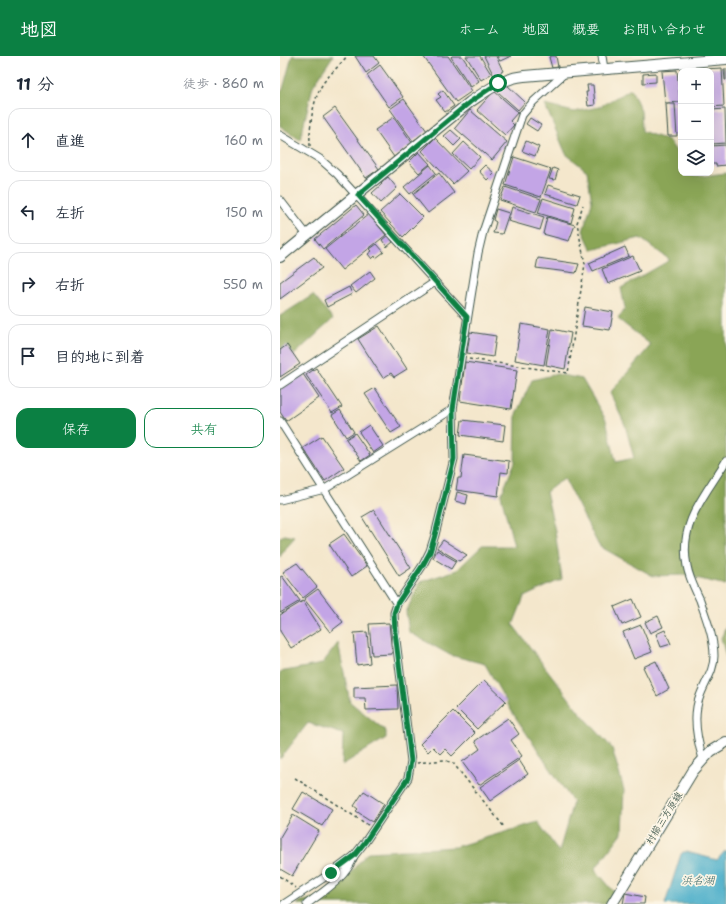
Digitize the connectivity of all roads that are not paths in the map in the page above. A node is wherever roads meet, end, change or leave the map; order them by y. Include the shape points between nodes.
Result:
1 (602, 56) edge
2 (726, 59) edge
3 (604, 69) junction
4 (566, 72) junction
5 (280, 135) edge
6 (358, 195) junction
7 (280, 200) edge
8 (307, 235) junction
9 (280, 257) edge
10 (435, 282) junction
11 (467, 317) junction
12 (280, 384) edge
13 (453, 409) junction
14 (280, 421) edge
15 (726, 461) edge
16 (325, 489) junction
17 (280, 500) edge
18 (397, 604) junction
19 (726, 742) edge
20 (703, 759) junction
21 (354, 856) junction
22 (284, 904) edge
23 (308, 904) edge
24 (612, 904) edge

1 - 3 street
2 - 3 street
3 - 4 street
4 - 6 street via 514,77 498,83 470,102
4 - 11 street via 522,115 478,253
5 - 6 street via 332,169
6 - 8 street
6 - 10 street
7 - 8 street
8 - 9 street
10 - 11 street
10 - 12 street
11 - 13 street
13 - 16 street
13 - 18 street via 454,459 435,535 423,565
14 - 16 street
15 - 20 street via 700,500 690,524 686,543 687,567 707,620 714,648 713,667 697,709 697,738
16 - 17 street
16 - 18 street
18 - 21 street via 394,613 395,632 411,763 408,778
19 - 20 street, 村櫛三方原線
20 - 24 street, 村櫛三方原線 via 693,771
21 - 22 street
21 - 23 street via 347,870 336,882

